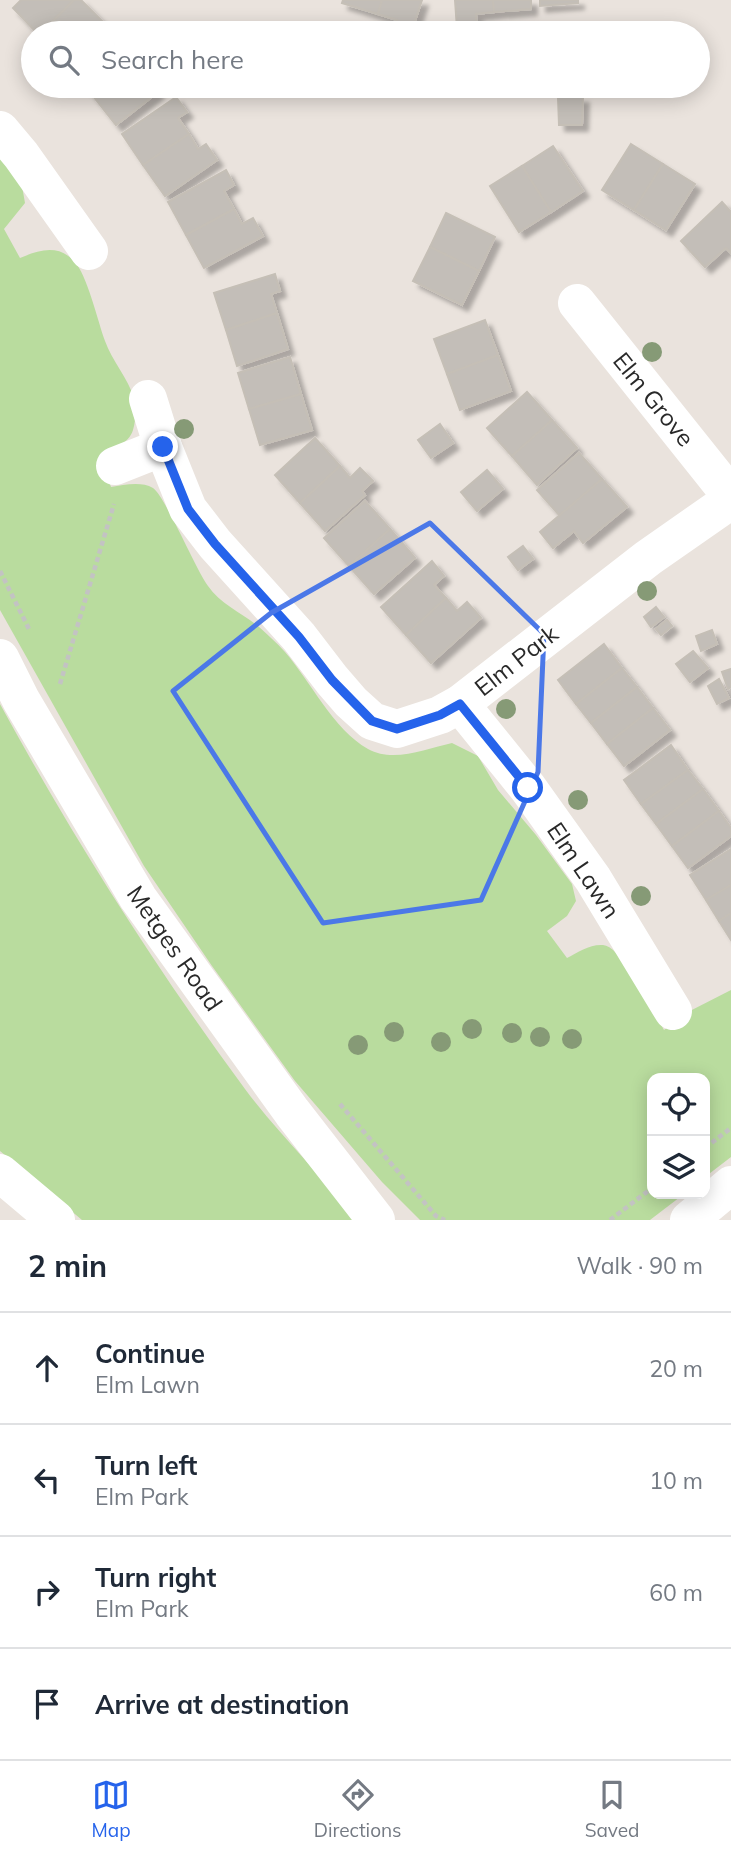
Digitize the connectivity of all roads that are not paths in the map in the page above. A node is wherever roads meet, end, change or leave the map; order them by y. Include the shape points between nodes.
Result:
1 (0, 130) edge
2 (89, 251) dead end
3 (577, 303) dead end
4 (148, 399) dead end
5 (163, 447) junction
6 (121, 464) road end
7 (731, 498) edge
8 (0, 659) edge
9 (460, 704) junction
10 (673, 1011) dead end
11 (0, 1173) edge
12 (731, 1185) edge
13 (50, 1218) edge
14 (376, 1220) edge
15 (689, 1220) edge

1 - 2 street
3 - 7 street, Elm Grove
4 - 5 street, Elm Park
5 - 6 street
5 - 9 street, Elm Park via 188,509 201,527 372,721 397,729
7 - 9 street, Elm Park
8 - 14 street, Metges Road via 138,898
9 - 10 street, Elm Lawn via 593,879
11 - 13 street
12 - 15 street

